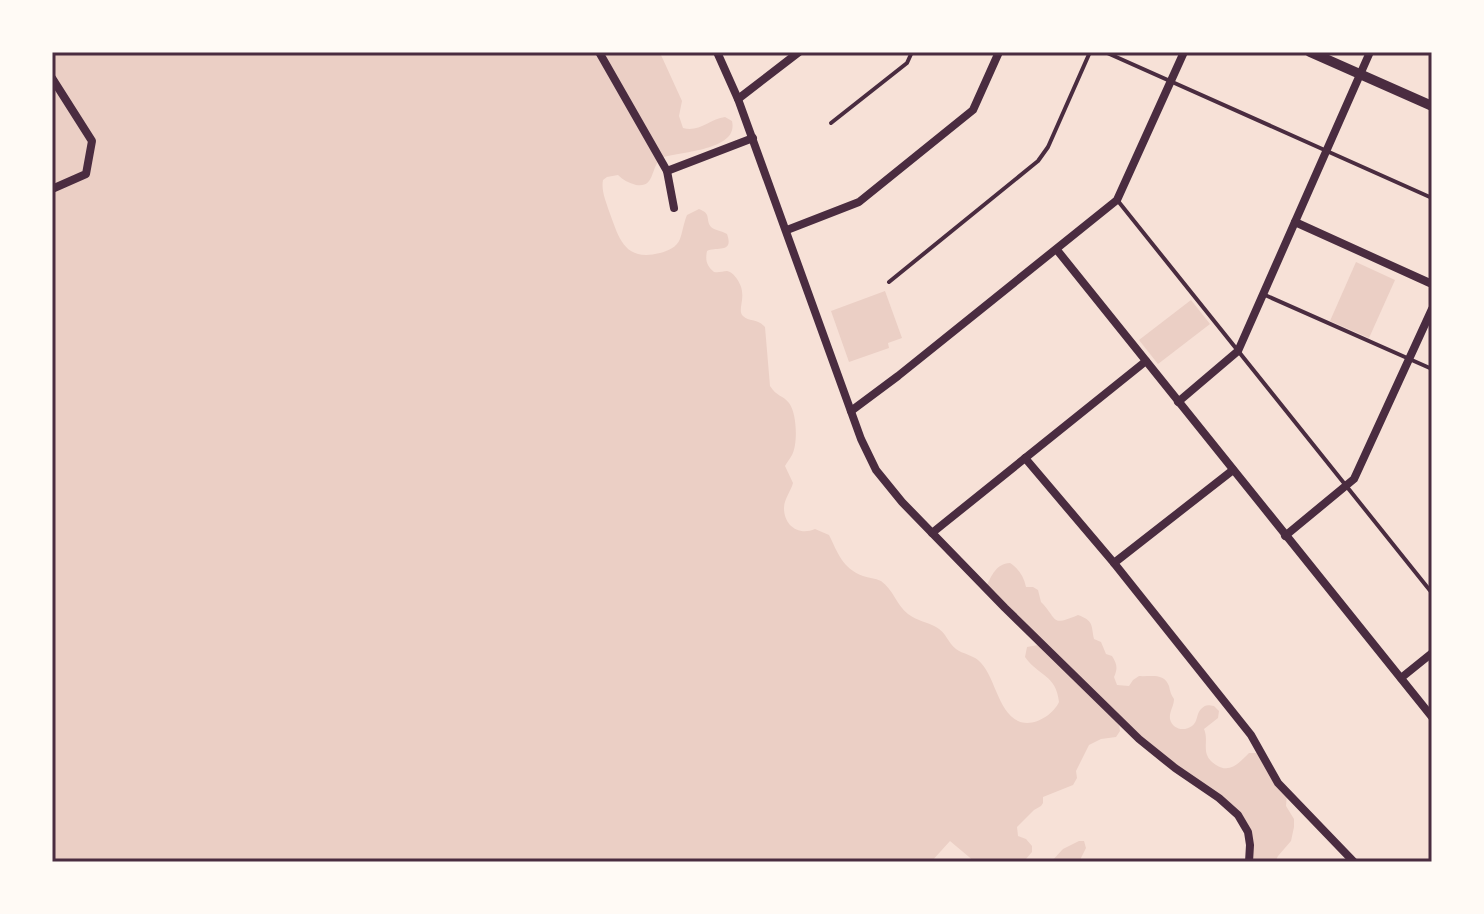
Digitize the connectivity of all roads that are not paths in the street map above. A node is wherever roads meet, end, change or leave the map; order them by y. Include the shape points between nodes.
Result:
1 (599, 52) edge
2 (717, 52) edge
3 (799, 52) edge
4 (912, 52) edge
5 (999, 52) edge
6 (1090, 52) edge
7 (1105, 52) edge
8 (1184, 52) edge
9 (1310, 52) edge
10 (1370, 52) edge
11 (1360, 74) junction
12 (52, 78) edge
13 (1171, 81) junction
14 (738, 99) junction
15 (1432, 106) edge
16 (831, 123) dead end
17 (753, 138) junction
18 (1326, 151) junction
19 (667, 171) junction
20 (52, 189) edge
21 (1432, 198) edge
22 (1117, 200) junction
23 (674, 208) dead end
24 (1295, 222) junction
25 (787, 230) junction
26 (1057, 250) junction
27 (889, 282) dead end
28 (1432, 284) edge
29 (1263, 294) junction
30 (1432, 309) edge
31 (1238, 351) junction
32 (1409, 358) junction
33 (1146, 361) junction
34 (1432, 369) edge
35 (1178, 402) junction
36 (851, 411) junction
37 (1025, 458) junction
38 (1233, 470) junction
39 (1347, 486) junction
40 (932, 533) junction
41 (1285, 536) junction
42 (1114, 563) junction
43 (1432, 593) edge
44 (1432, 653) edge
45 (1401, 678) junction
46 (1432, 717) edge
47 (1249, 862) edge
48 (1354, 862) edge

1 - 19 street
2 - 14 street
3 - 14 street
4 - 16 lane via 907,63
5 - 25 street via 973,110 859,202
6 - 27 lane via 1038,161
7 - 13 lane
8 - 13 street
9 - 11 street
10 - 11 street
11 - 15 street
11 - 18 street
12 - 20 street via 92,141 86,174
13 - 18 lane
13 - 22 street
14 - 17 street
17 - 19 street
17 - 25 street
18 - 21 lane
18 - 24 street
19 - 23 street
22 - 26 street
22 - 31 lane
24 - 28 street
24 - 29 street
25 - 36 street
26 - 33 street
26 - 36 street
29 - 31 street
29 - 32 lane
30 - 32 street
31 - 35 street
31 - 39 lane
32 - 34 lane
32 - 39 street
33 - 35 street
33 - 37 street
35 - 38 street
36 - 40 street via 876,470
37 - 40 street
37 - 42 street
38 - 41 street
38 - 42 street
39 - 41 street
39 - 43 lane
40 - 47 street via 1139,739 1238,815 1248,832
41 - 45 street
42 - 48 street via 1251,735 1278,783
44 - 45 street
45 - 46 street

